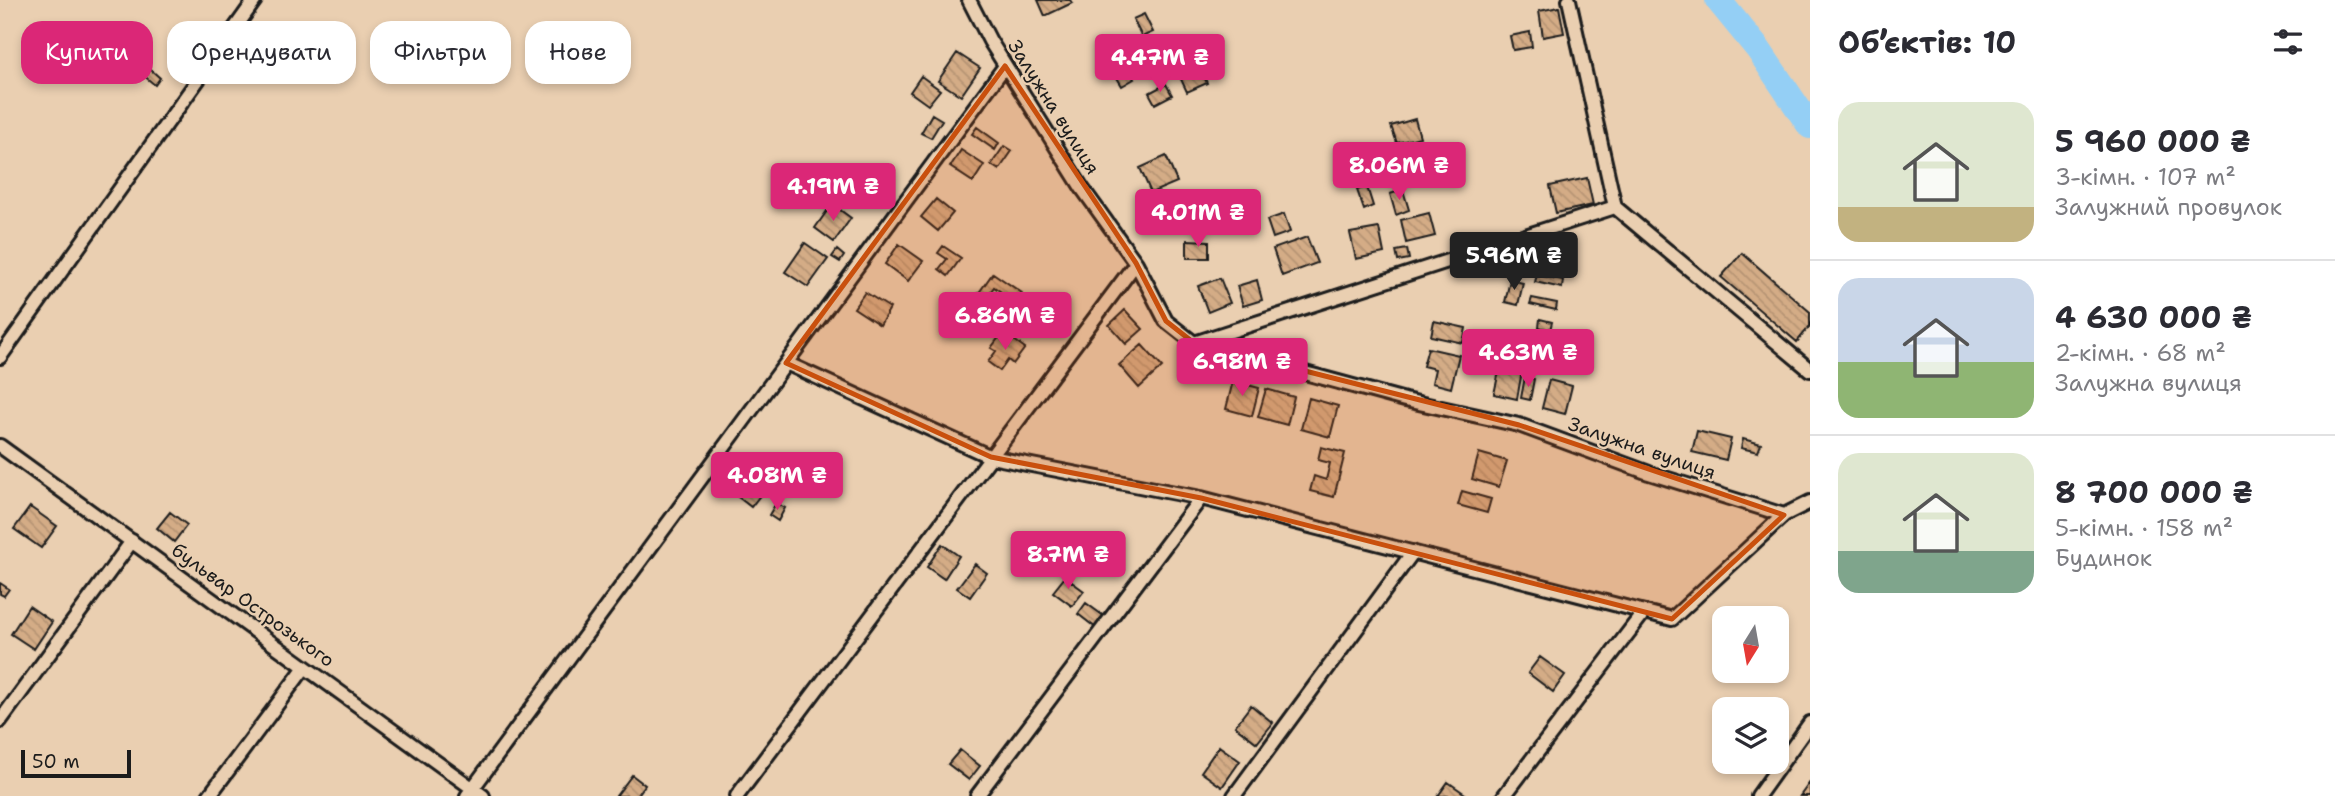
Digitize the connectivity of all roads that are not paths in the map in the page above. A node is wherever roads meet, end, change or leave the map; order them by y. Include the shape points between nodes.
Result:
1 (255, 0) edge
2 (969, 0) edge
3 (1569, 0) edge
4 (1005, 66) junction
5 (1615, 207) junction
6 (1136, 263) junction
7 (1194, 343) junction
8 (0, 357) edge
9 (786, 363) junction
10 (1810, 370) edge
11 (0, 446) edge
12 (990, 457) junction
13 (1201, 498) junction
14 (1810, 502) edge
15 (1784, 516) junction
16 (132, 541) junction
17 (1413, 552) junction
18 (1644, 612) junction
19 (305, 667) junction
20 (0, 721) edge
21 (1810, 723) edge
22 (474, 793) edge
23 (209, 796) edge
24 (737, 796) edge
25 (977, 796) edge
26 (1234, 796) edge
27 (1504, 796) edge
28 (1758, 796) edge

1 - 8 street
2 - 4 street, Залужна вулиця
3 - 5 street
4 - 6 street, Залужна вулиця
4 - 9 street
5 - 7 street
5 - 10 street
6 - 7 street, Залужна вулиця via 1166,321
6 - 12 street
7 - 15 street, Залужна вулиця via 1405,400 1519,425
9 - 12 street
9 - 22 street
11 - 16 street, бульвар Острозького
12 - 13 street
12 - 24 street
13 - 17 street
13 - 25 street
14 - 15 street
15 - 18 street via 1671,619
16 - 19 street, бульвар Острозького
16 - 20 street
17 - 18 street
17 - 26 street
18 - 27 street
19 - 22 street, бульвар Острозького
19 - 23 street
21 - 28 street

